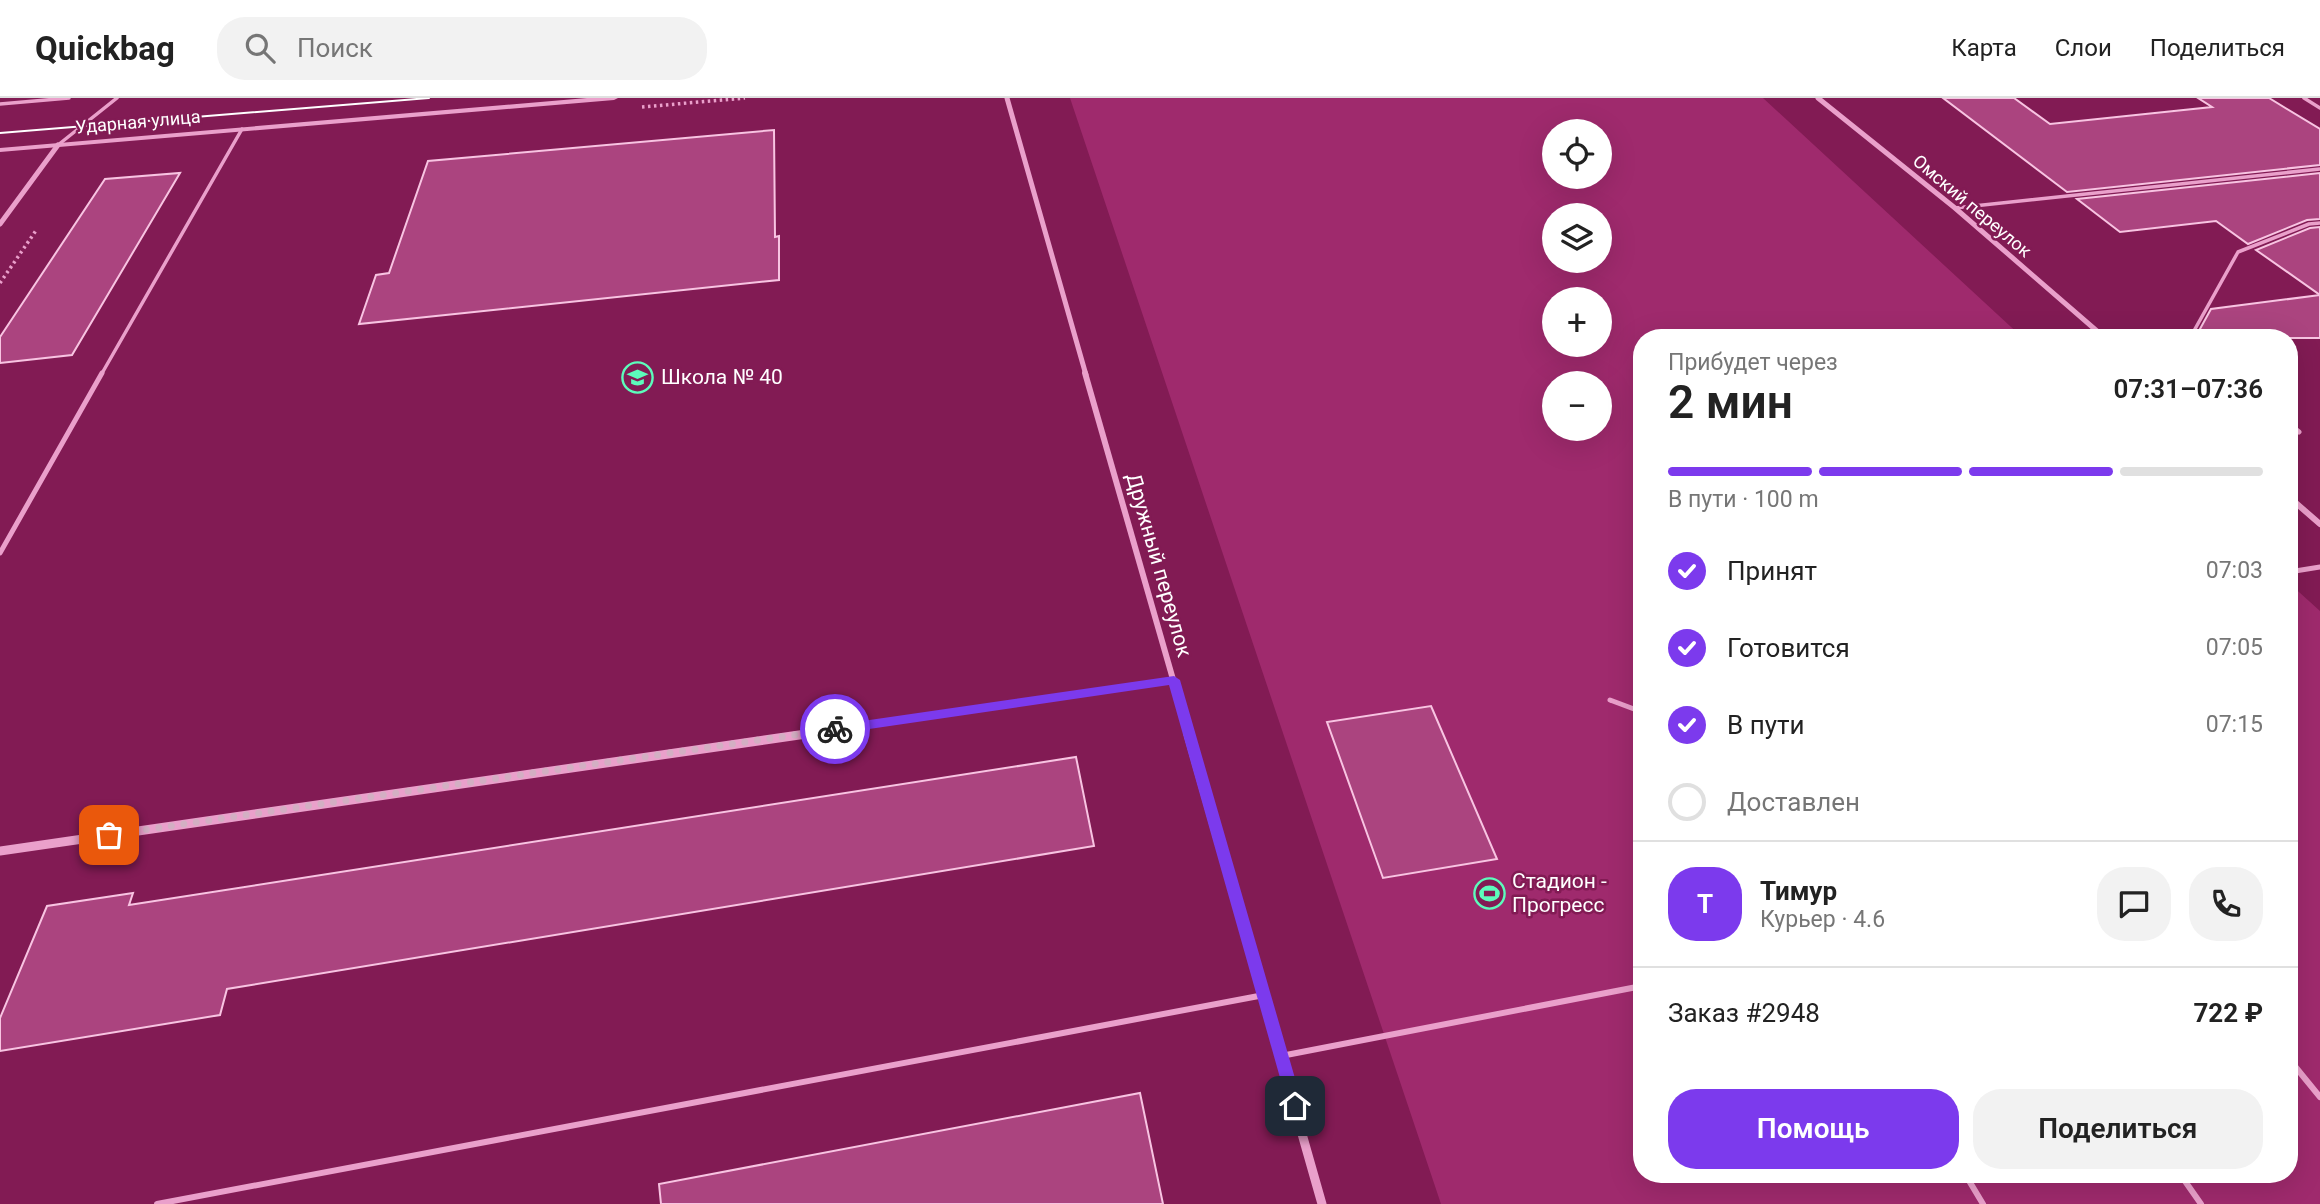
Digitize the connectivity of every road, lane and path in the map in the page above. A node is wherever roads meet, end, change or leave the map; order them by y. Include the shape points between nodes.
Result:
1 (69, 98) edge
2 (117, 98) edge
3 (614, 98) edge
4 (1007, 98) edge
5 (1818, 98) edge
6 (2304, 98) edge
7 (0, 104) edge
8 (2320, 108) edge
9 (242, 129) junction
10 (58, 145) junction
11 (0, 150) edge
12 (2320, 169) edge
13 (1955, 208) junction
14 (2320, 223) edge
15 (0, 224) edge
16 (2095, 329) edge
17 (2195, 329) edge
18 (2298, 505) edge
19 (2320, 524) edge
20 (0, 553) edge
21 (2320, 567) edge
22 (2298, 571) edge
23 (1174, 680) junction
24 (1610, 700) dead end
25 (1633, 709) edge
26 (0, 851) edge
27 (1633, 988) edge
28 (1264, 995) junction
29 (1282, 1056) junction
30 (2298, 1070) edge
31 (2320, 1097) edge
32 (1970, 1183) edge
33 (2186, 1183) edge
34 (158, 1204) edge
35 (1322, 1204) edge
36 (1983, 1204) edge
37 (2201, 1204) edge

1 - 7 lane
2 - 10 lane
3 - 9 street, Ударная улица
4 - 23 street, Дружный переулок
5 - 13 street, Омский переулок
6 - 8 lane
9 - 10 street, Ударная улица
9 - 20 lane
10 - 11 street, Ударная улица
10 - 15 street
12 - 13 lane
13 - 16 street, Омский переулок
14 - 17 lane via 2238,252
18 - 19 street
21 - 22 lane
23 - 26 street
23 - 28 street, Дружный переулок
24 - 25 lane
27 - 29 lane
28 - 29 street, Дружный переулок
28 - 34 lane
29 - 35 street, Дружный переулок
30 - 31 lane
32 - 36 lane
33 - 37 lane

